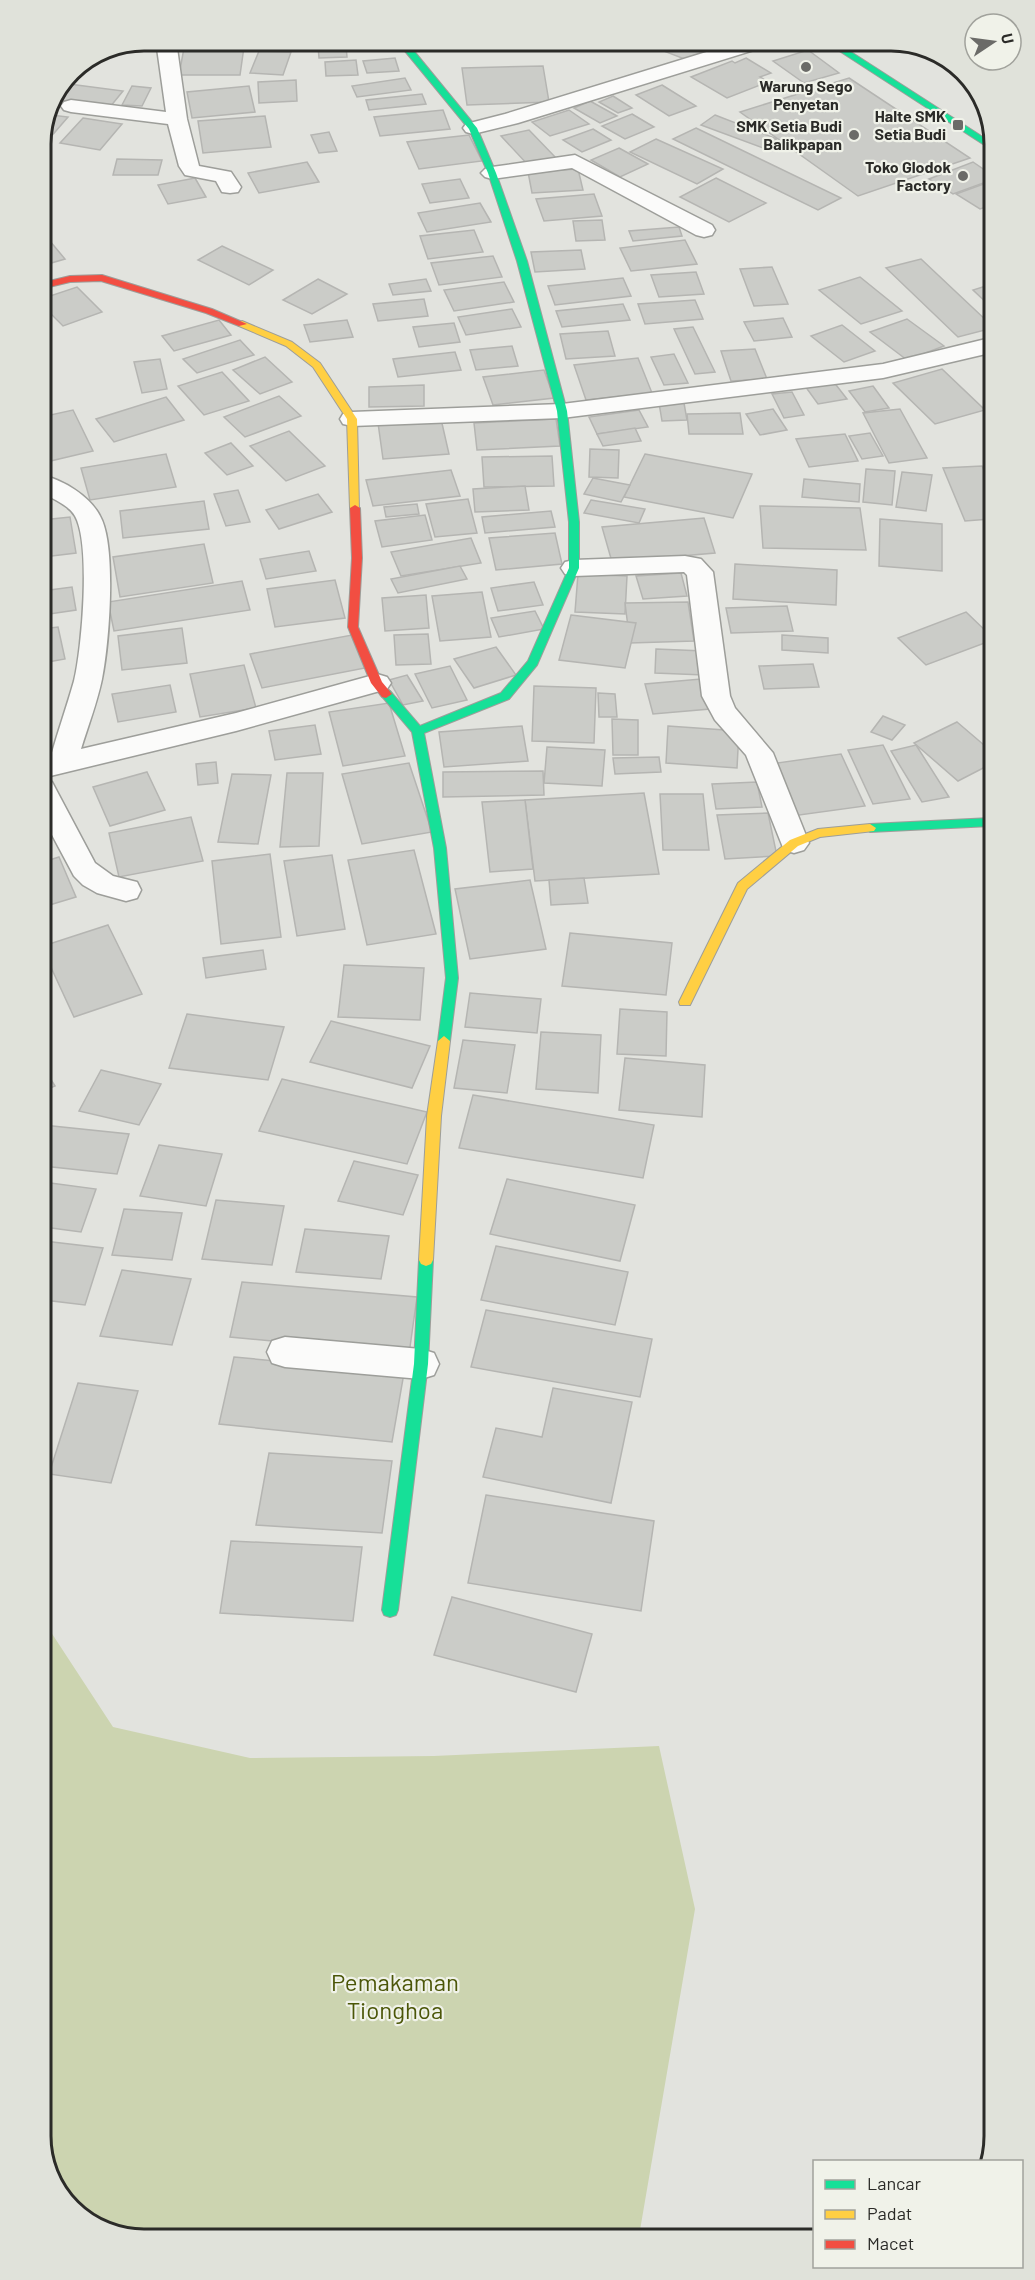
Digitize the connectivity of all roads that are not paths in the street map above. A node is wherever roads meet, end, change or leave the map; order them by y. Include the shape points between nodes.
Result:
1 (167, 51) edge
2 (409, 51) edge
3 (731, 51) edge
4 (843, 51) edge
5 (71, 106) dead end
6 (177, 119) junction
7 (473, 128) junction
8 (548, 142) dead end
9 (984, 142) edge
10 (575, 161) junction
11 (492, 173) junction
12 (230, 188) dead end
13 (704, 230) dead end
14 (51, 284) edge
15 (984, 347) edge
16 (562, 411) junction
17 (352, 419) junction
18 (51, 487) edge
19 (574, 568) junction
20 (377, 683) junction
21 (418, 730) junction
22 (53, 765) edge
23 (51, 806) edge
24 (984, 822) edge
25 (794, 843) junction
26 (126, 890) dead end
27 (685, 1002) dead end
28 (285, 1352) dead end
29 (421, 1364) junction
30 (390, 1610) dead end

1 - 6 street
2 - 7 main road
3 - 7 street
4 - 9 main road
5 - 6 street
6 - 12 street via 192,171 224,176
7 - 11 main road
8 - 10 street
10 - 11 street
10 - 13 street
11 - 16 main road via 522,261
14 - 17 main road via 102,278 209,311 289,344 317,366
15 - 16 street via 883,371
16 - 17 street
16 - 19 main road via 574,522
17 - 20 main road via 357,558 353,627
18 - 22 street via 79,504 88,516 94,533 96,568 88,679
19 - 21 main road via 533,662 505,696
19 - 25 street via 685,564 700,572 719,704 730,723 759,753
20 - 21 main road
20 - 22 street via 236,722
21 - 29 main road via 440,848 452,978 434,1116
23 - 26 street via 91,878
24 - 25 main road via 818,833
25 - 27 main road via 742,886
28 - 29 street
29 - 30 main road

